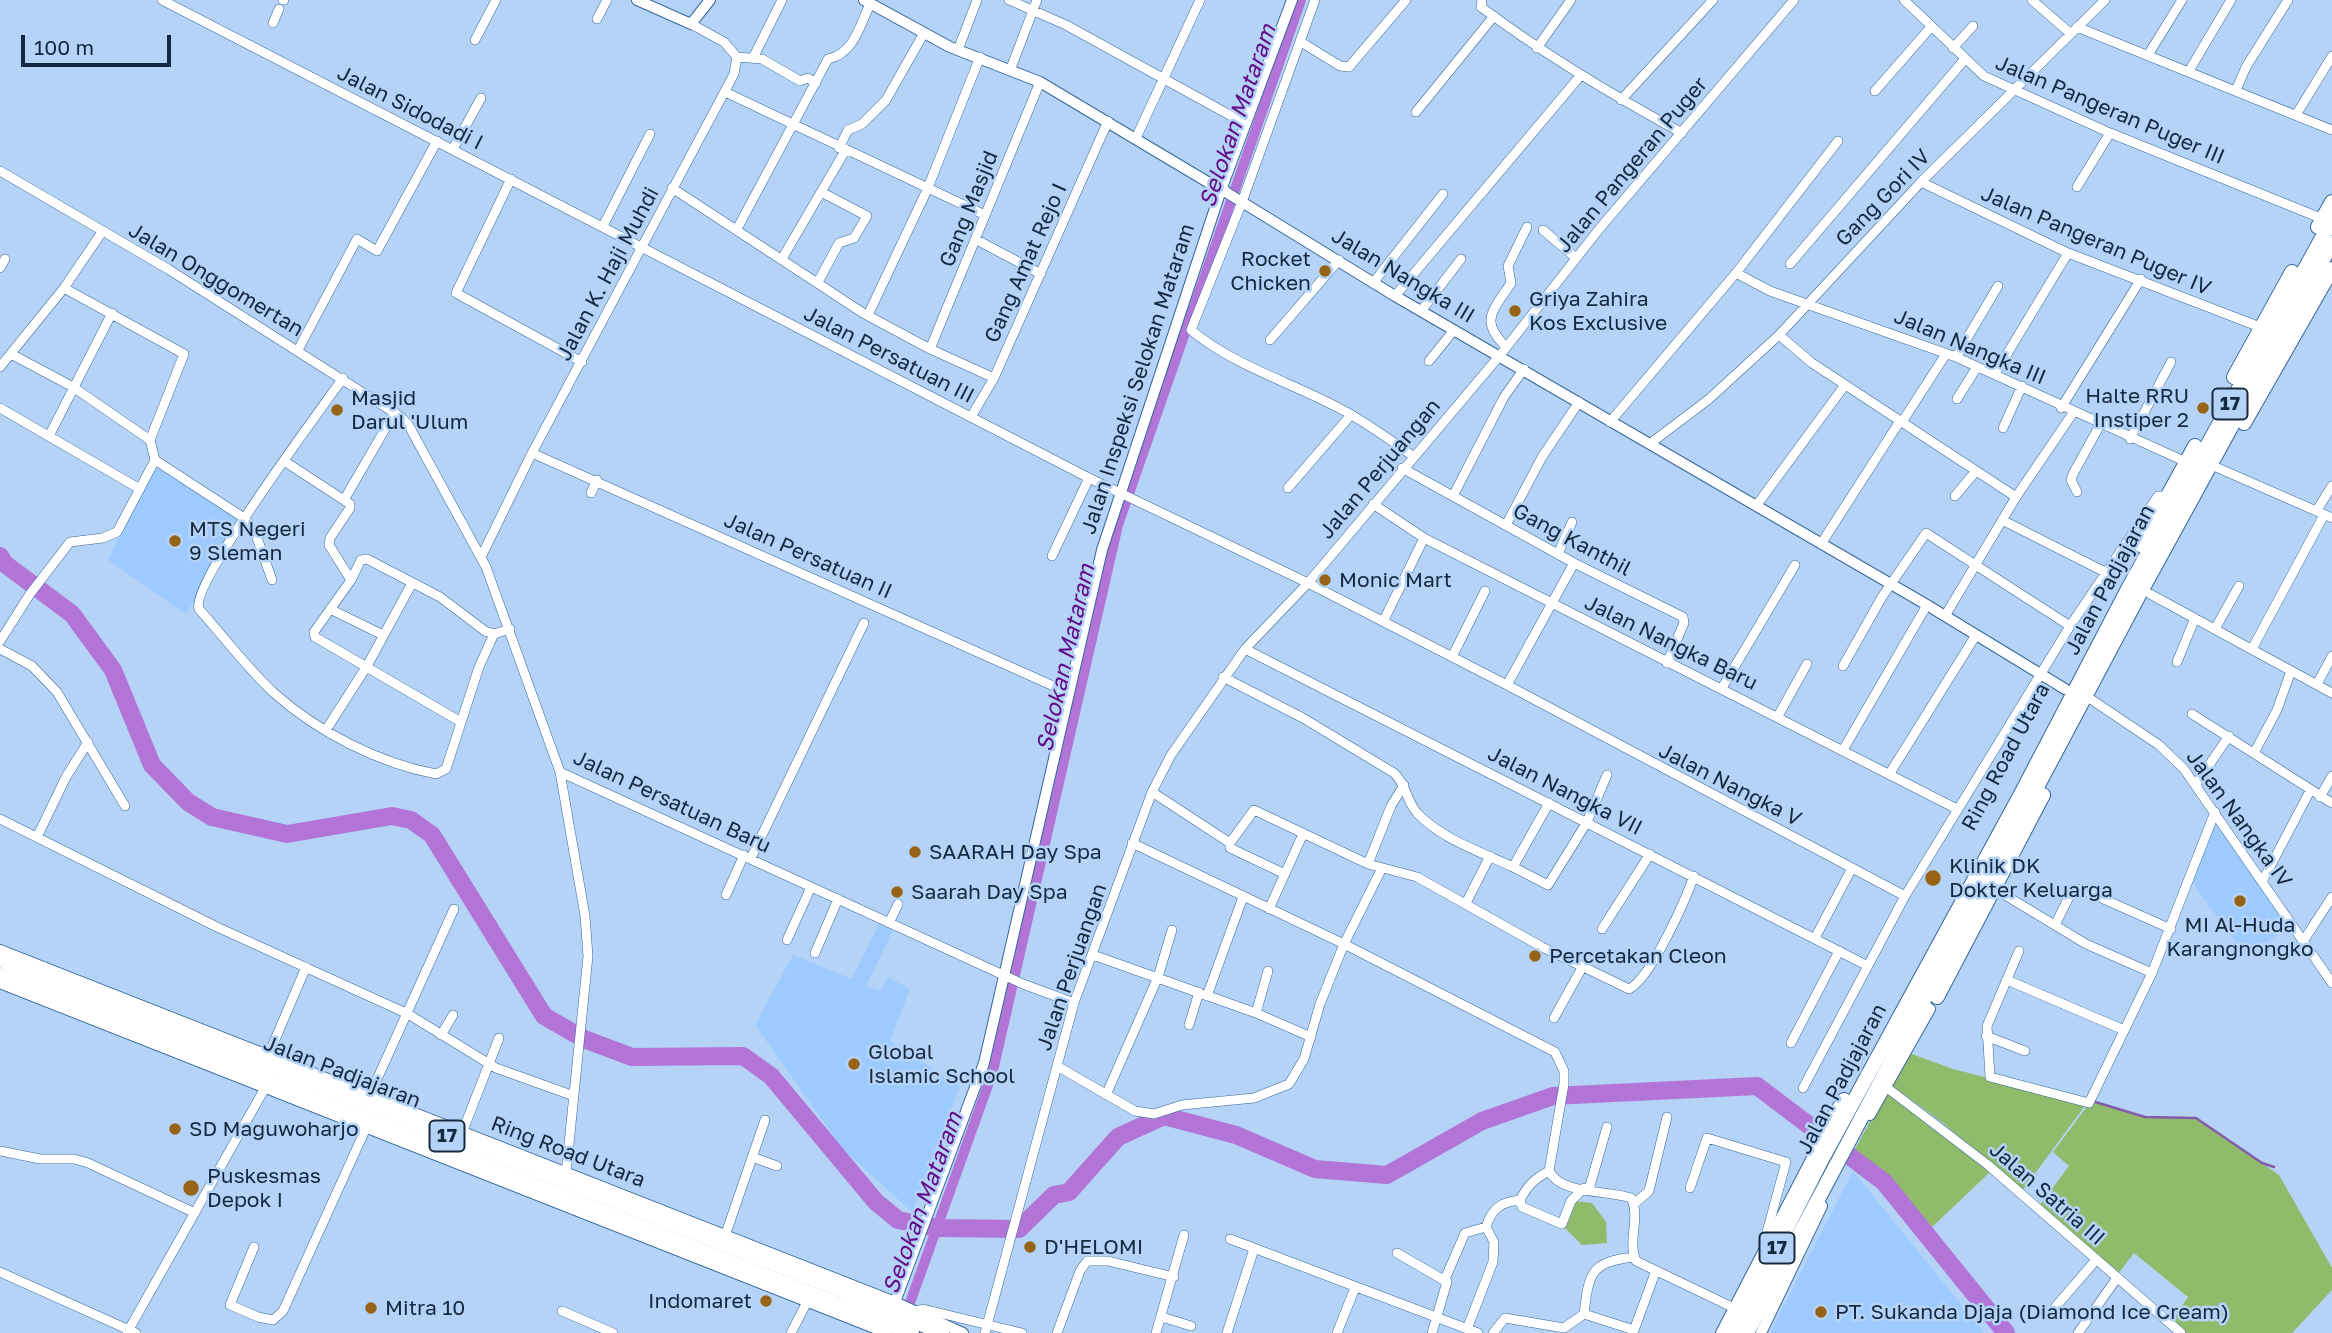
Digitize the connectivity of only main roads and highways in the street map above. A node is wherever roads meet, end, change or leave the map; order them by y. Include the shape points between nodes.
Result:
1 (2332, 202) edge
2 (2328, 219) edge
3 (2332, 243) edge
4 (2332, 269) edge
5 (2230, 394) junction
6 (2145, 571) junction
7 (2139, 593) junction
8 (2018, 792) junction
9 (0, 960) edge
10 (1, 983) edge
11 (1926, 1006) junction
12 (1843, 1133) junction
13 (1825, 1167) junction
14 (816, 1293) junction
15 (911, 1320) edge
16 (890, 1321) edge
17 (942, 1333) edge
18 (1734, 1333) edge
19 (1747, 1333) edge

1 - 2 highway, Ring Road Utara
2 - 5 highway, Jalan Padjajaran / 17
2 - 5 highway, Ring Road Utara via 2260,327
3 - 6 highway, Jalan Padjajaran / 17
4 - 7 highway via 2218,468
5 - 6 highway, Jalan Padjajaran / 17
5 - 8 highway, Ring Road Utara via 2167,496 2065,690
6 - 7 highway, Jalan Padjajaran / 17
7 - 8 highway, Jalan Padjajaran / 17
7 - 11 highway, Jalan Padjajaran / 17
7 - 11 highway via 2092,700 1995,889
8 - 12 highway, Jalan Padjajaran / 17
9 - 14 highway, Jalan Padjajaran / 17 via 179,1025 758,1253
10 - 14 highway, Jalan Padjajaran / 17
11 - 12 highway, Jalan Padjajaran / 17
12 - 13 highway, Jalan Padjajaran / 17
13 - 18 highway, Jalan Padjajaran / 17
13 - 19 highway, Jalan Padjajaran / 17 via 1784,1272
14 - 16 highway, Jalan Padjajaran / 17 via 844,1298
15 - 16 highway, Jalan Padjajaran / 17
15 - 17 highway, Jalan Padjajaran / 17

